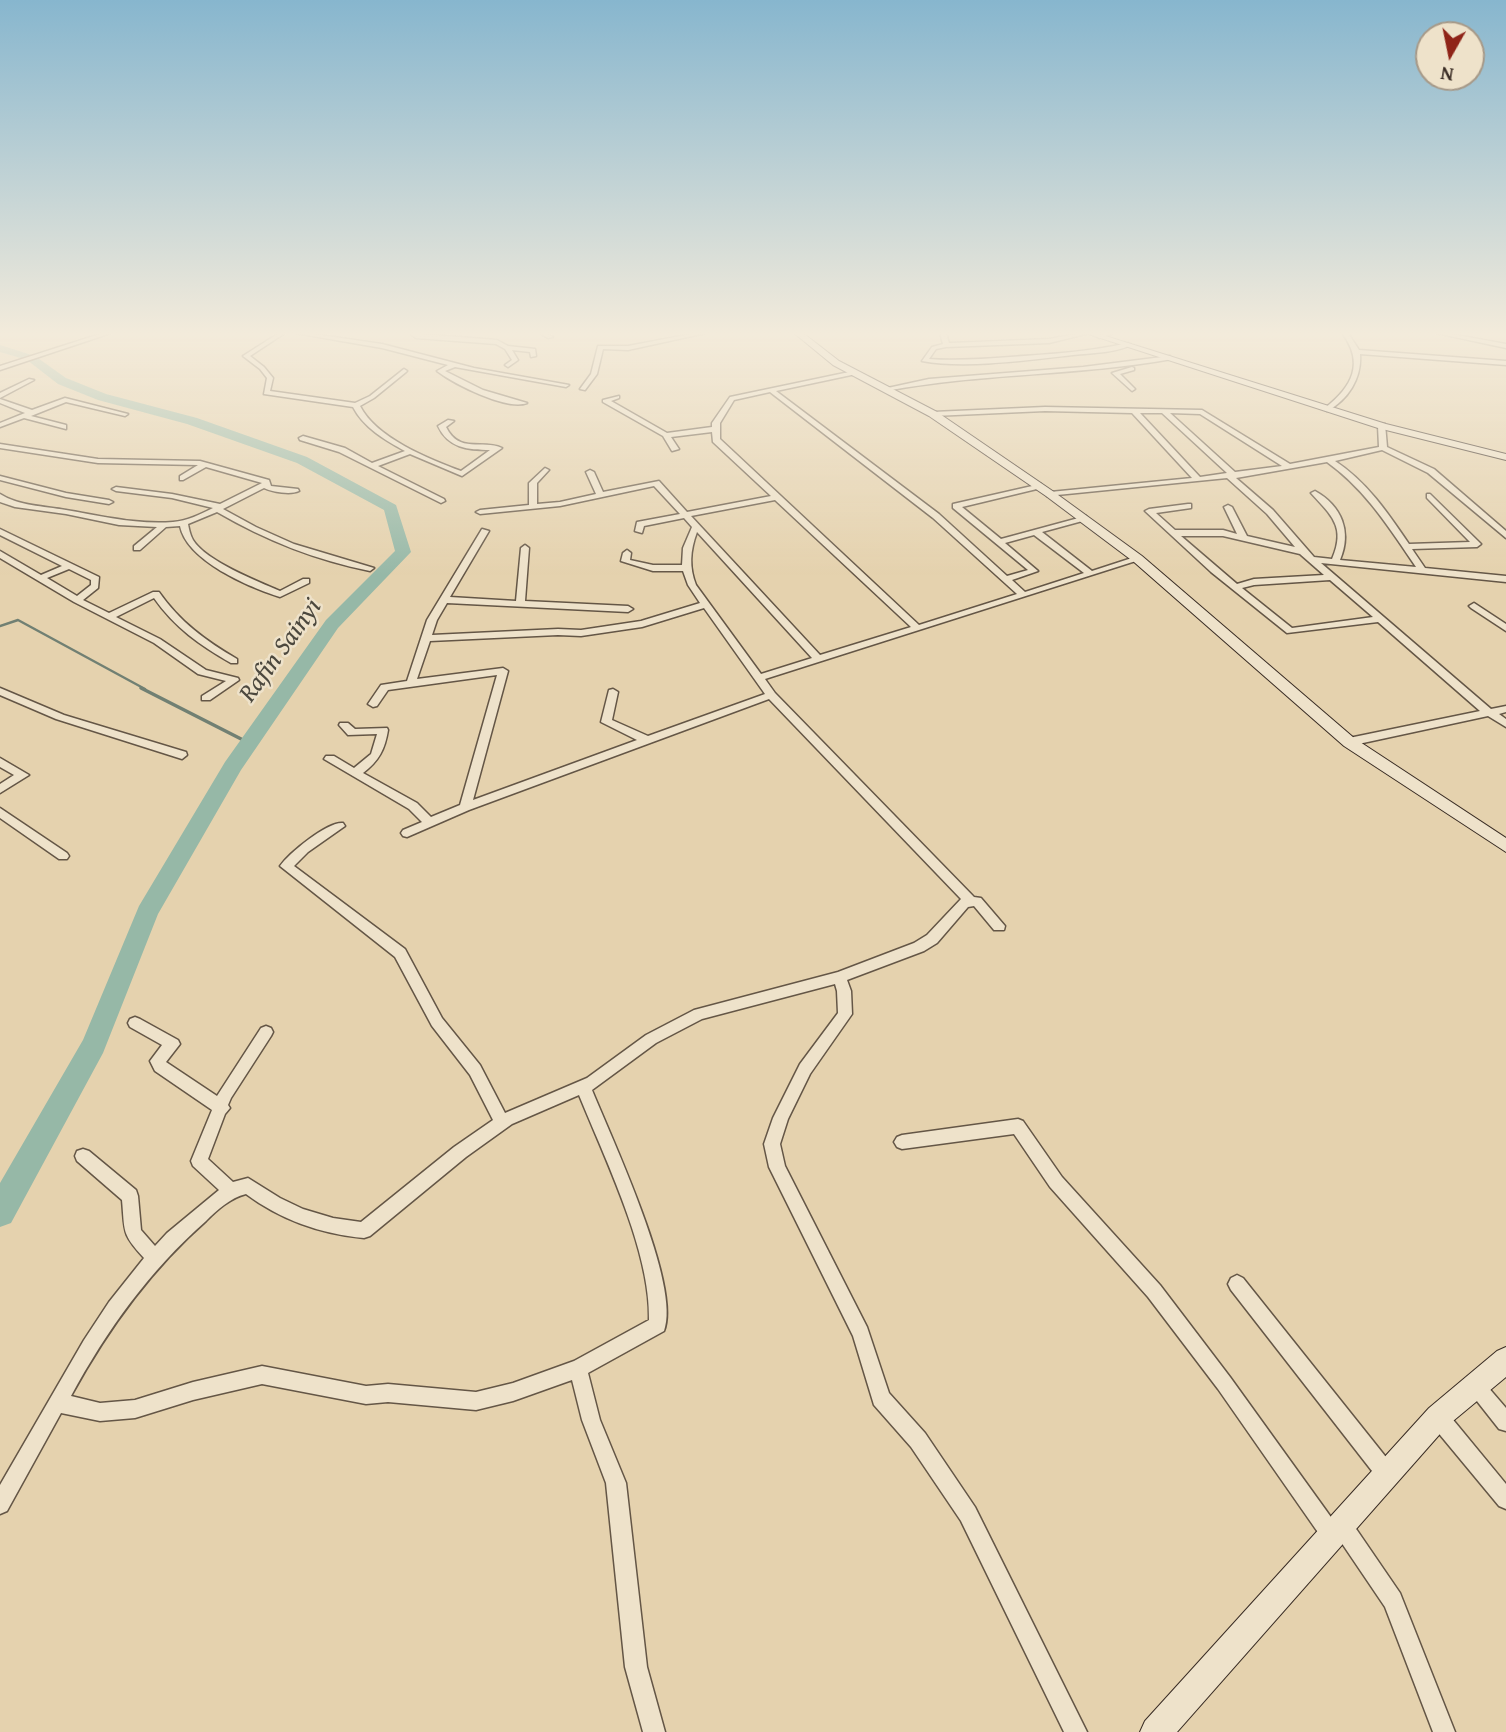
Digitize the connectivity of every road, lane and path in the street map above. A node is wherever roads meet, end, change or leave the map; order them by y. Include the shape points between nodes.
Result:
1 (28, 414) joint
2 (361, 414) edge
3 (627, 414) edge
4 (722, 414) edge
5 (801, 414) edge
6 (933, 414) joint
7 (937, 414) edge
8 (1137, 414) edge
9 (1166, 414) edge
10 (1205, 414) edge
11 (1342, 414) edge
12 (450, 421) dead end
13 (0, 425) edge
14 (1382, 426) junction
15 (62, 427) dead end
16 (716, 429) junction
17 (666, 435) junction
18 (303, 438) dead end
19 (0, 446) edge
20 (1383, 448) junction
21 (675, 449) dead end
22 (409, 452) junction
23 (1506, 457) edge
24 (1330, 461) junction
25 (205, 464) junction
26 (373, 465) junction
27 (1289, 467) junction
28 (545, 471) dead end
29 (590, 472) dead end
30 (1232, 477) junction
31 (0, 478) edge
32 (183, 478) dead end
33 (1199, 480) junction
34 (266, 484) junction
35 (1038, 485) junction
36 (116, 489) dead end
37 (295, 491) dead end
38 (1315, 493) dead end
39 (1051, 494) junction
40 (600, 495) junction
41 (0, 496) edge
42 (1430, 496) dead end
43 (777, 497) junction
44 (441, 501) dead end
45 (109, 502) dead end
46 (533, 506) junction
47 (1188, 506) dead end
48 (1228, 507) dead end
49 (219, 508) junction
50 (480, 512) dead end
51 (686, 516) junction
52 (1083, 518) junction
53 (184, 523) junction
54 (165, 524) junction
55 (696, 526) junction
56 (485, 531) dead end
57 (639, 531) dead end
58 (0, 532) edge
59 (1036, 532) junction
60 (1175, 533) junction
61 (1506, 535) edge
62 (1243, 537) junction
63 (999, 542) junction
64 (1406, 547) junction
65 (137, 548) dead end
66 (525, 548) dead end
67 (1303, 552) junction
68 (0, 554) edge
69 (627, 554) dead end
70 (1138, 559) junction
71 (1314, 560) junction
72 (1335, 562) junction
73 (70, 565) junction
74 (370, 568) dead end
75 (687, 568) junction
76 (1422, 570) junction
77 (1091, 574) junction
78 (1333, 577) junction
79 (41, 578) junction
80 (1005, 579) junction
81 (1506, 579) edge
82 (306, 581) dead end
83 (1234, 587) junction
84 (1023, 595) junction
85 (77, 600) junction
86 (445, 600) junction
87 (520, 603) junction
88 (706, 604) junction
89 (1474, 607) dead end
90 (628, 609) dead end
91 (108, 617) junction
92 (1381, 619) junction
93 (917, 628) junction
94 (1506, 628) edge
95 (425, 638) junction
96 (818, 659) junction
97 (234, 661) dead end
98 (761, 677) junction
99 (411, 683) junction
100 (0, 691) edge
101 (613, 692) dead end
102 (771, 695) junction
103 (206, 698) dead end
104 (373, 704) dead end
105 (1506, 709) edge
106 (1490, 713) junction
107 (1506, 724) edge
108 (344, 725) dead end
109 (647, 740) junction
110 (1349, 742) junction
111 (182, 755) dead end
112 (330, 759) dead end
113 (0, 762) edge
114 (355, 774) junction
115 (0, 789) edge
116 (465, 807) junction
117 (0, 812) edge
118 (430, 823) junction
119 (339, 826) dead end
120 (407, 833) dead end
121 (1506, 846) edge
122 (63, 856) dead end
123 (970, 900) junction
124 (999, 926) dead end
125 (839, 977) junction
126 (135, 1023) dead end
127 (266, 1031) dead end
128 (583, 1087) junction
129 (222, 1108) junction
130 (502, 1122) junction
131 (902, 1142) dead end
132 (83, 1156) dead end
133 (231, 1191) junction
134 (156, 1259) junction
135 (1237, 1284) dead end
136 (1506, 1360) edge
137 (578, 1369) junction
138 (1475, 1385) junction
139 (59, 1403) junction
140 (1438, 1417) junction
141 (1506, 1422) edge
142 (1386, 1473) junction
143 (1506, 1499) edge
144 (0, 1504) edge
145 (1336, 1529) junction
146 (1160, 1730) edge
147 (654, 1732) edge
148 (1076, 1732) edge
149 (1444, 1732) edge

1 - 13 street
1 - 15 street
2 - 22 street
3 - 17 street
4 - 16 street
5 - 80 street via 936,516
6 - 7 street
6 - 35 street
8 - 33 street
9 - 30 street
10 - 27 street
11 - 14 street
12 - 22 street via 442,426 444,435 459,444 498,448 464,474
14 - 20 street
14 - 23 street
16 - 17 street
16 - 43 street via 716,440
17 - 21 street
18 - 26 street
19 - 25 street via 98,461
20 - 24 street
20 - 61 street via 1431,471
22 - 26 street
24 - 27 street
24 - 64 street via 1358,484
25 - 32 street
25 - 34 street
26 - 44 street
27 - 30 street
28 - 46 street via 533,483
29 - 40 street
30 - 33 street
30 - 67 street
31 - 45 street
33 - 39 street
34 - 37 street
34 - 49 street
35 - 39 street
35 - 63 street via 956,506
36 - 49 street
38 - 72 street via 1341,525 1343,547
39 - 52 street
40 - 46 street
40 - 51 street via 656,483
41 - 54 street via 15,505 119,523
42 - 64 street via 1477,544
43 - 51 street
43 - 93 street
46 - 50 street
47 - 60 street via 1149,511
48 - 62 street
49 - 53 street
49 - 74 street via 294,547 335,562
51 - 55 street
51 - 57 street via 640,524
52 - 59 street
52 - 70 street
53 - 54 street
53 - 82 street via 193,546 263,587 280,594
54 - 65 street
55 - 75 street via 686,543
55 - 96 street
56 - 86 street
58 - 73 street
59 - 63 street
59 - 77 street
60 - 62 street via 1210,531
60 - 83 street
62 - 67 street
63 - 80 street via 1034,571
64 - 76 street
66 - 87 street
67 - 71 street
68 - 79 street
69 - 75 street via 625,561 636,565
70 - 77 street
70 - 110 street
71 - 72 street
71 - 78 street
72 - 76 street
73 - 79 street
73 - 85 street via 96,579 95,586
75 - 88 street via 692,585
76 - 81 street
77 - 84 street
78 - 83 street
78 - 92 street
79 - 85 street
80 - 84 street
83 - 92 street via 1290,631
84 - 93 street
85 - 91 street
86 - 87 street
86 - 95 street
87 - 90 street
88 - 95 street via 642,624 581,633
88 - 98 street
89 - 94 street
91 - 97 street via 156,594 192,637
91 - 103 street via 157,641 202,672 234,680
92 - 106 street
93 - 96 street
95 - 99 street
96 - 98 street
98 - 102 street
99 - 104 street via 385,687
99 - 116 street via 503,671
100 - 111 street via 60,717
101 - 109 street via 606,722
102 - 109 street
102 - 123 street
105 - 106 street
106 - 107 street
106 - 110 street
108 - 114 street via 352,733 383,730 374,759
109 - 116 street
110 - 121 street
112 - 114 street
113 - 115 street via 23,775
114 - 118 street via 413,806
116 - 118 street
117 - 122 street
118 - 120 street
119 - 130 street via 286,866 400,953 437,1022 475,1070
123 - 124 street via 977,901
123 - 125 street via 919,947
125 - 128 street via 699,1014 651,1039
125 - 148 street via 845,1014 806,1069 781,1118 772,1144 777,1167 860,1334 881,1398 918,1440 968,1514
126 - 129 street via 173,1044 157,1061 160,1066
127 - 129 street
128 - 130 street
128 - 137 street via 654,1272 661,1313 658,1325
129 - 133 street via 199,1161
130 - 133 street via 364,1230 310,1220 248,1186
131 - 145 street via 1018,1126 1056,1182 1154,1291
132 - 134 street via 130,1196 133,1234
133 - 134 street via 192,1221
134 - 139 street via 103,1322
135 - 142 street
136 - 138 street
137 - 139 street via 476,1401 366,1395 262,1375 135,1409 100,1412
137 - 147 street via 591,1420 616,1483 636,1667
138 - 140 street
138 - 141 street
139 - 144 street
140 - 142 street
140 - 143 street
142 - 145 street
145 - 146 street
145 - 149 street via 1393,1600

